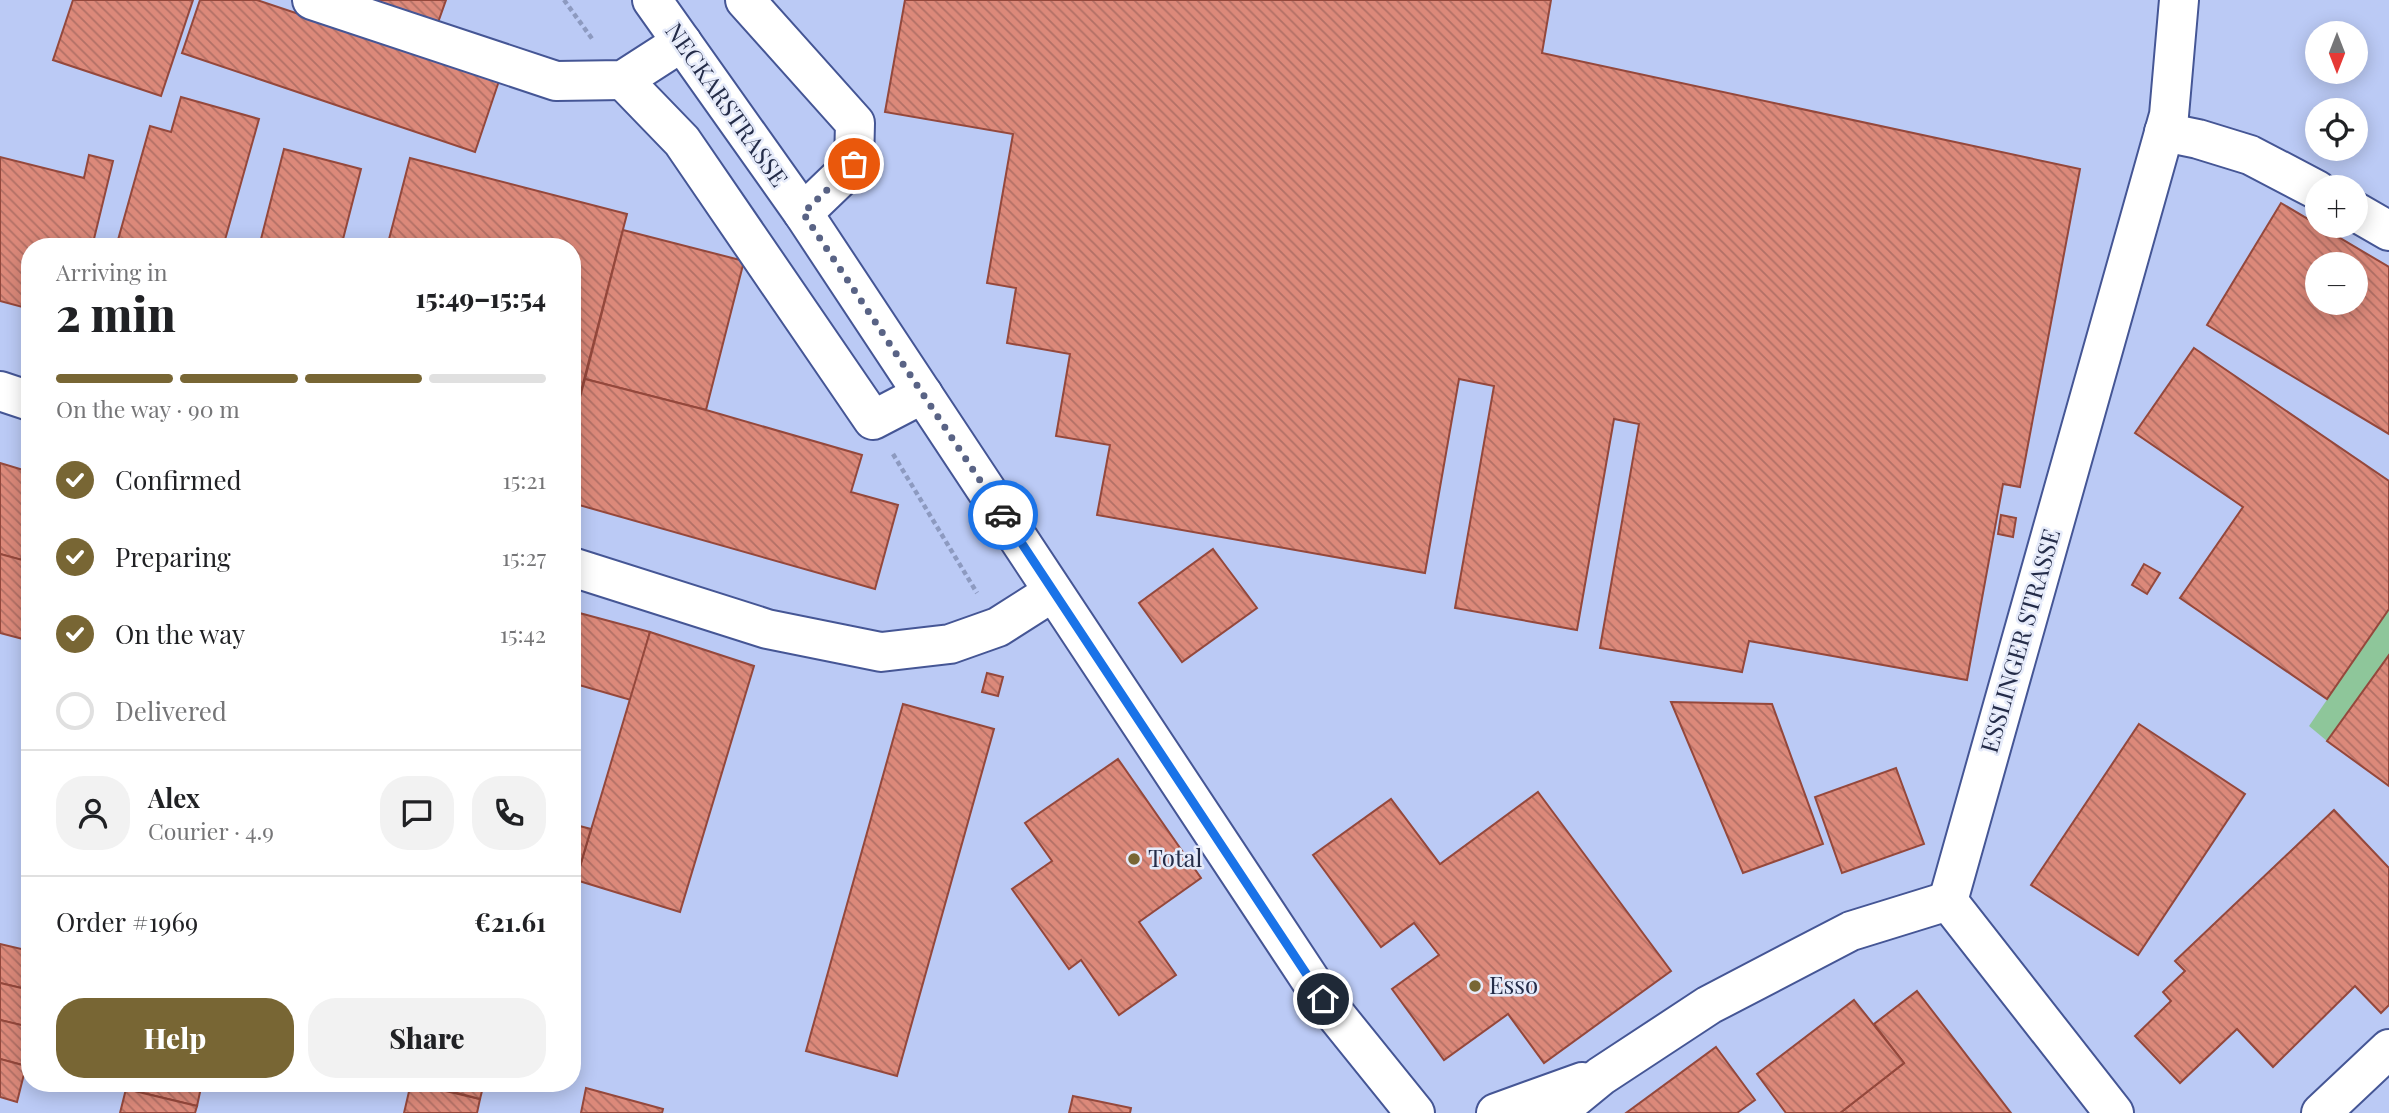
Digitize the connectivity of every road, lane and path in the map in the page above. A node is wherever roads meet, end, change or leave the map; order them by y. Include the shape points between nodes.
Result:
1 (312, 0) edge
2 (652, 0) edge
3 (745, 0) edge
4 (2179, 0) edge
5 (682, 42) junction
6 (623, 80) junction
7 (2164, 132) junction
8 (2305, 184) edge
9 (803, 213) junction
10 (2368, 219) edge
11 (2389, 231) edge
12 (0, 391) edge
13 (923, 394) junction
14 (21, 398) edge
15 (873, 420) junction
16 (581, 570) edge
17 (1054, 592) junction
18 (998, 627) junction
19 (1948, 901) junction
20 (2389, 1049) edge
21 (1601, 1076) junction
22 (1415, 1113) edge
23 (1496, 1113) edge
24 (1556, 1113) edge
25 (2114, 1113) edge
26 (2321, 1113) edge

1 - 6 street via 556,80
2 - 5 street, NECKARSTRASSE
3 - 9 street via 855,123 854,164
4 - 7 street, ESSLINGER STRASSE
5 - 6 street
5 - 9 street, NECKARSTRASSE
6 - 15 street via 682,141
7 - 8 street via 2250,155
7 - 19 street, ESSLINGER STRASSE
9 - 13 street, NECKARSTRASSE
10 - 11 street
12 - 14 street
13 - 15 street
13 - 17 street, NECKARSTRASSE
15 - 18 path
16 - 18 street via 767,629 881,652 950,644
17 - 18 street
17 - 22 street, NECKARSTRASSE via 1323,999
19 - 21 street via 1851,931 1709,1005
19 - 25 street
20 - 26 street
21 - 23 street
21 - 24 street

